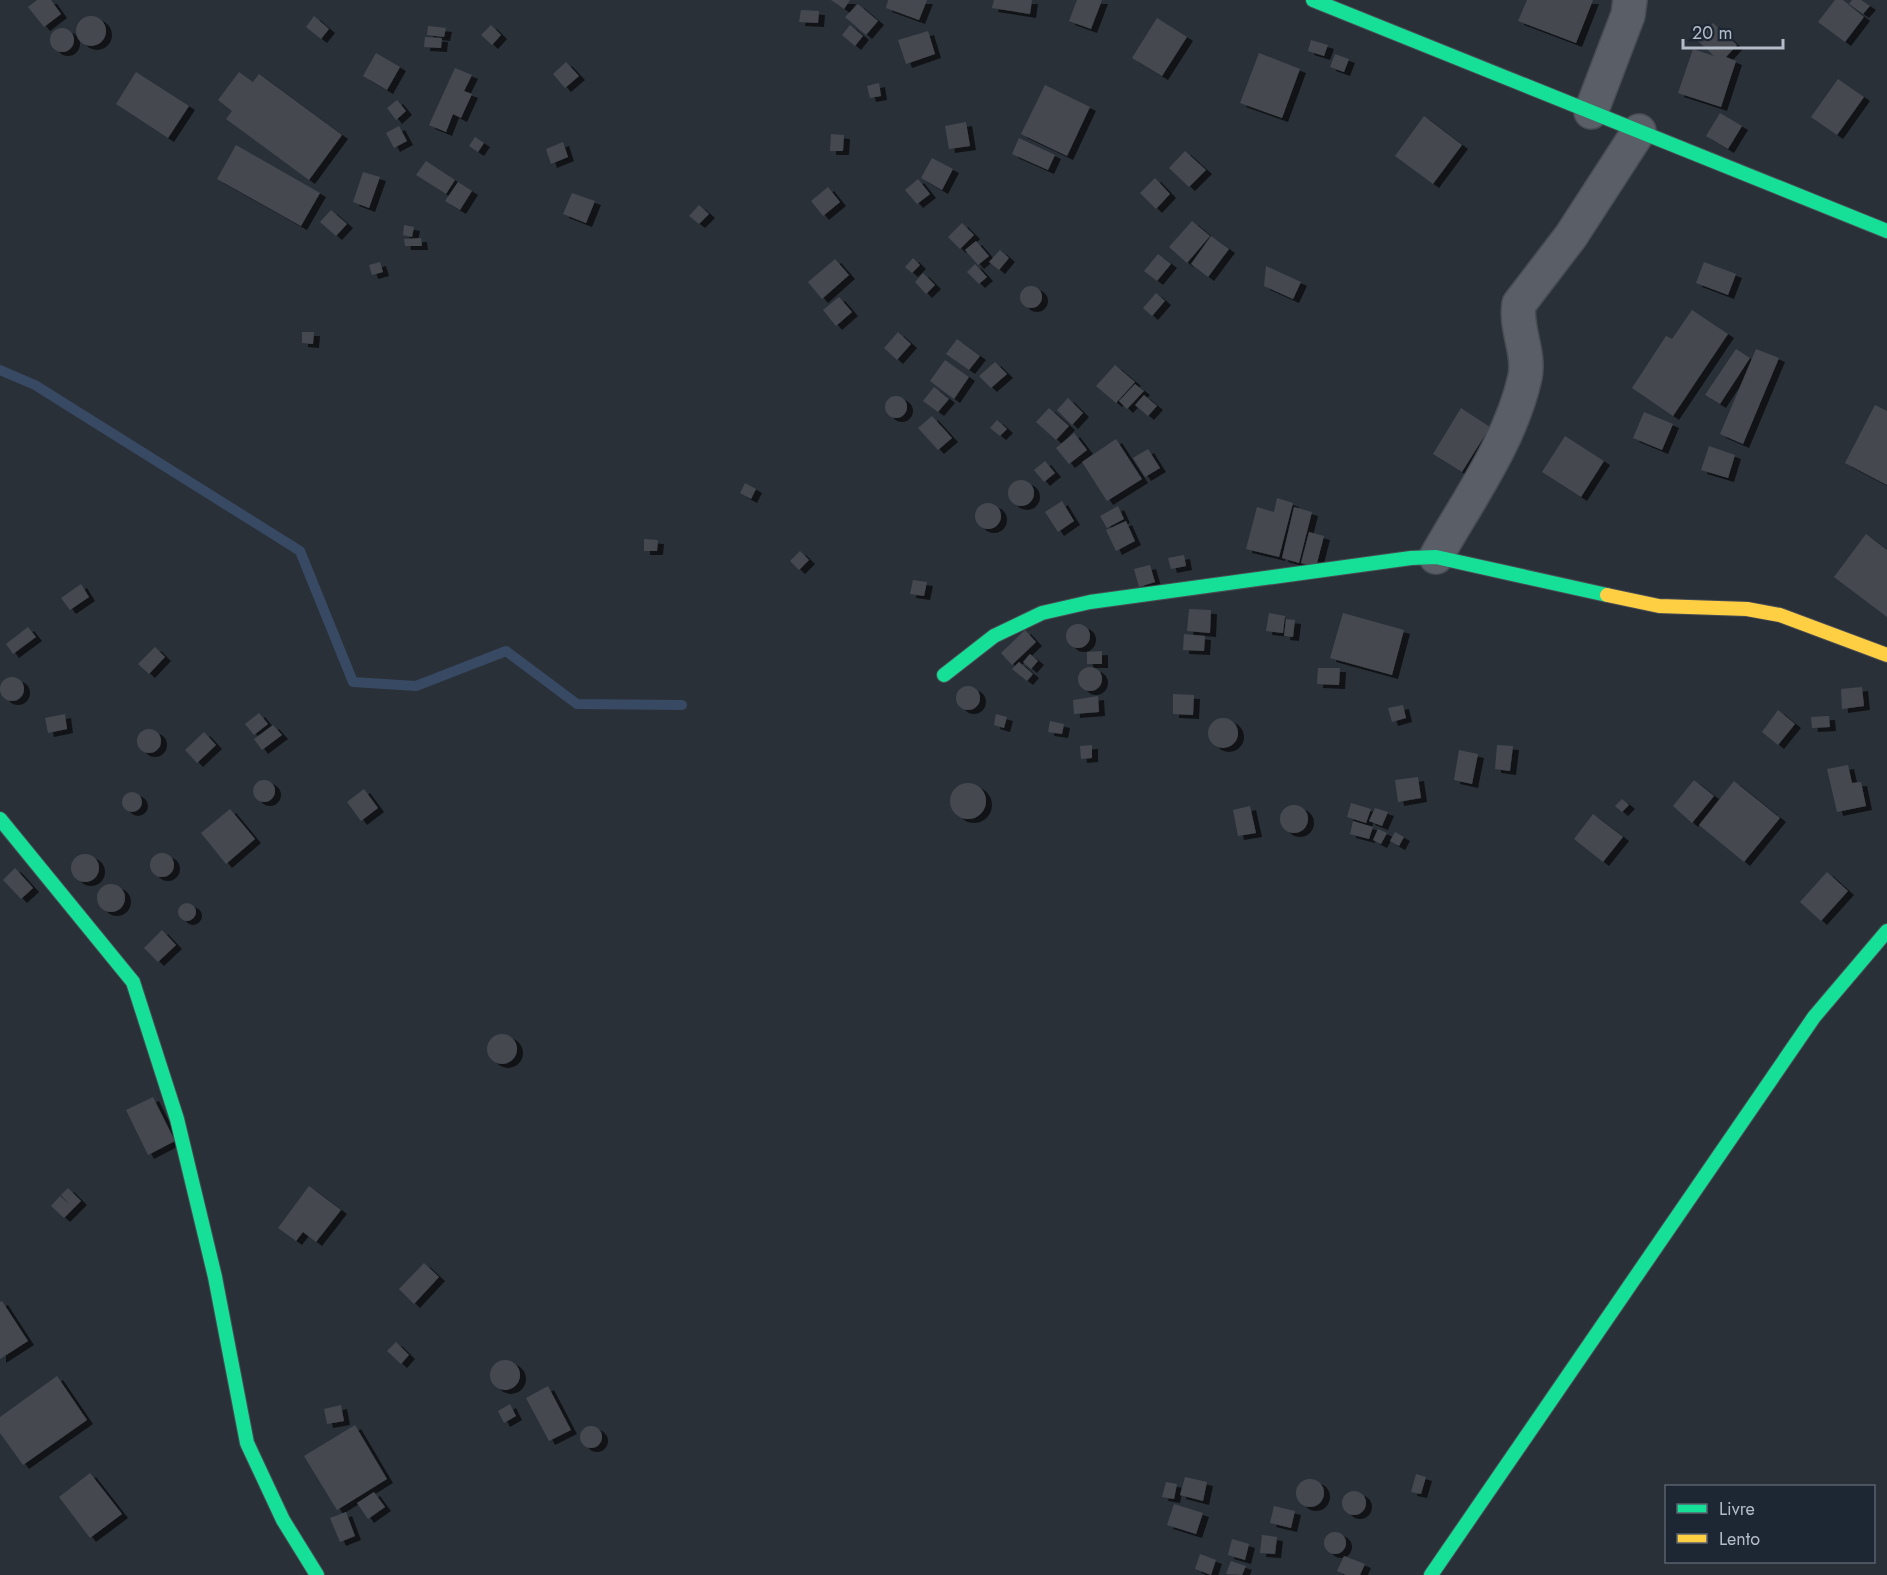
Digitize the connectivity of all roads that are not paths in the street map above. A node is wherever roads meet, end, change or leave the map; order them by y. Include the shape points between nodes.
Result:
1 (1313, 0) edge
2 (1630, 0) edge
3 (1591, 112) junction
4 (1639, 131) junction
5 (1887, 231) edge
6 (1436, 557) junction
7 (1887, 655) edge
8 (944, 675) dead end
9 (0, 819) edge
10 (1887, 931) edge
11 (317, 1575) edge
12 (1431, 1575) edge

1 - 3 street
2 - 3 street via 1628,15
3 - 4 street
4 - 5 street
4 - 6 street via 1571,236 1519,304 1527,359 1515,410
6 - 7 street via 1659,606 1747,609 1780,615
6 - 8 street via 1090,602 1042,613 994,636
9 - 11 street via 133,982 177,1119 215,1277 247,1443 283,1520
10 - 12 street via 1814,1017

